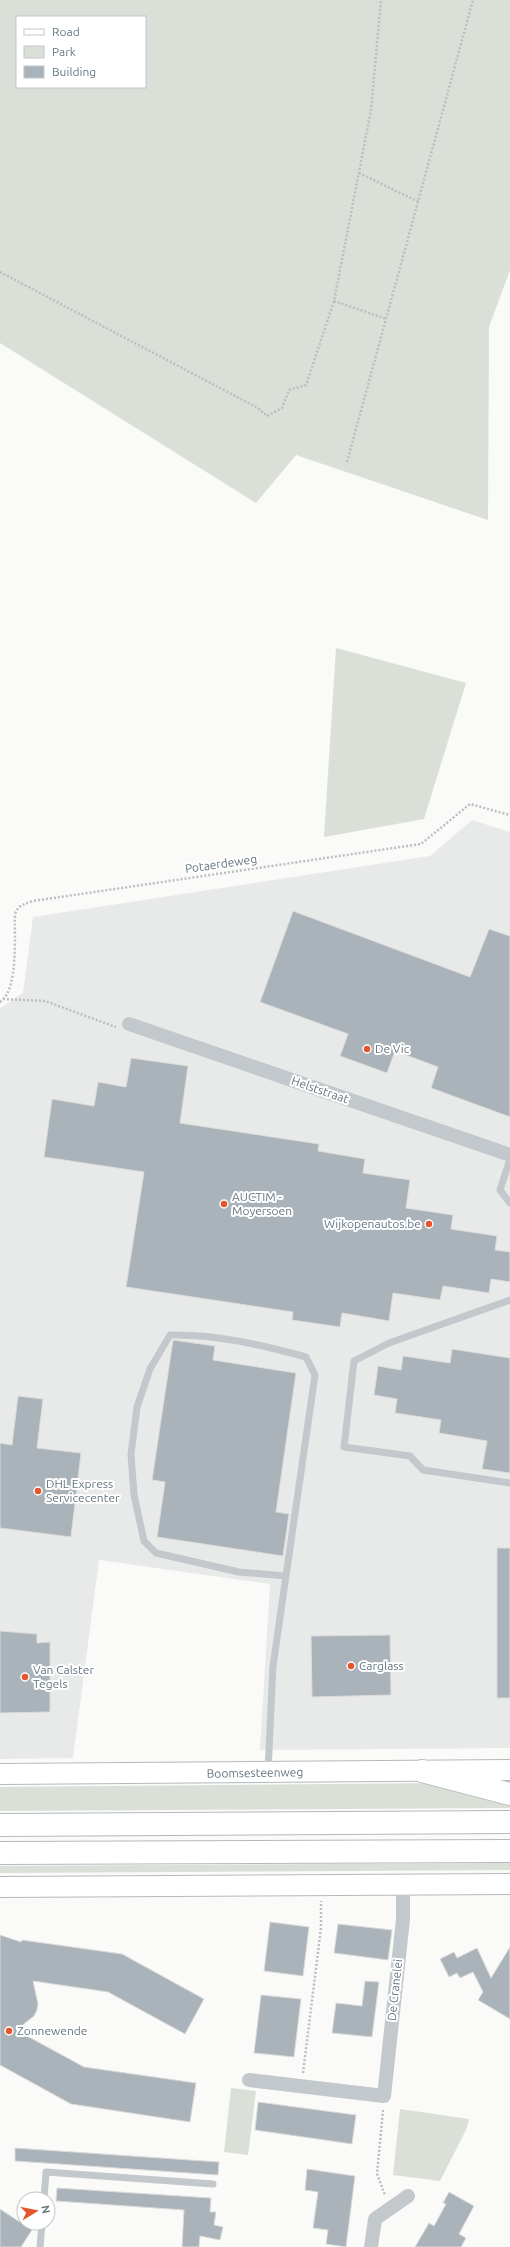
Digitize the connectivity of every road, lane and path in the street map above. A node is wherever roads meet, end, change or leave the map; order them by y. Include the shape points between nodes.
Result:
1 (381, 0) edge
2 (473, 0) edge
3 (359, 173) junction
4 (419, 202) junction
5 (0, 272) edge
6 (334, 301) junction
7 (386, 319) junction
8 (347, 462) dead end
9 (510, 815) edge
10 (4, 999) junction
11 (0, 1002) edge
12 (129, 1024) joint
13 (510, 1155) edge
14 (510, 1159) edge
15 (510, 1203) edge
16 (510, 1300) edge
17 (510, 1482) edge
18 (286, 1576) junction
19 (510, 1770) edge
20 (422, 1771) junction
21 (0, 1774) edge
22 (268, 1774) junction
23 (510, 1794) edge
24 (510, 1822) edge
25 (0, 1825) edge
26 (510, 1851) edge
27 (0, 1854) edge
28 (402, 1884) junction
29 (510, 1884) edge
30 (319, 1885) junction
31 (0, 1887) edge
32 (249, 2080) dead end
33 (301, 2086) junction
34 (384, 2096) junction
35 (214, 2184) dead end
36 (45, 2191) edge
37 (408, 2196) dead end
38 (390, 2209) junction
39 (41, 2231) edge
40 (40, 2247) edge
41 (371, 2247) edge

1 - 3 path via 371,110
2 - 4 path
3 - 4 path
3 - 6 path
4 - 7 path
5 - 6 path via 258,408 267,416 282,408 289,390 306,386
6 - 7 path
7 - 8 path
9 - 10 path, Potaerdeweg via 470,804 421,844 34,901 22,905 17,908 15,914 13,976
10 - 11 path, Potaerdeweg
10 - 12 path via 45,1001 117,1028
12 - 13 street, Helststraat
14 - 15 lane via 500,1190
16 - 17 lane via 390,1343 354,1361 344,1447 410,1456 423,1470
18 - 18 lane via 315,1375 306,1357 262,1345 201,1334 170,1334 150,1369 137,1407 131,1454 134,1495 144,1541 156,1553 239,1572
18 - 22 lane via 273,1666
19 - 20 main road, Boomsesteenweg
20 - 22 main road, Boomsesteenweg
20 - 23 highway
21 - 22 main road, Boomsesteenweg
24 - 25 highway
26 - 27 highway
28 - 29 main road
28 - 30 main road
28 - 34 street, De Cranelei via 403,1919
30 - 31 main road
30 - 33 path via 321,1928
32 - 33 street
33 - 34 street
34 - 38 path via 377,2174
35 - 36 lane via 46,2172
37 - 38 street
38 - 41 street via 376,2219
39 - 40 lane

